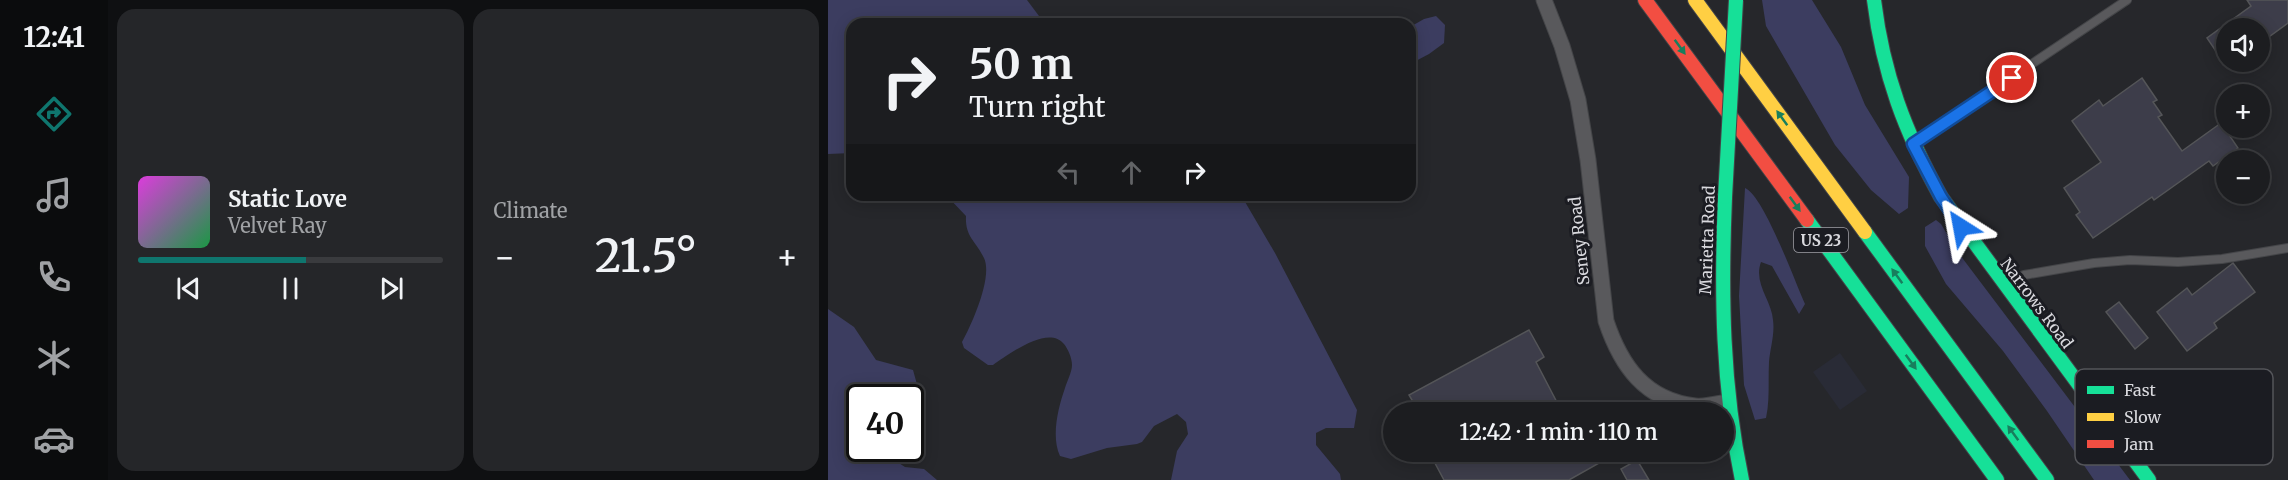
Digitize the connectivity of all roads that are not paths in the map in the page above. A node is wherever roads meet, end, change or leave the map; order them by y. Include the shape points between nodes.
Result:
1 (1544, 0) edge
2 (1645, 0) edge
3 (1695, 0) edge
4 (1736, 0) edge
5 (1874, 0) edge
6 (2127, 0) edge
7 (1913, 144) junction
8 (2288, 248) edge
9 (2004, 285) junction
10 (2075, 380) edge
11 (1679, 402) edge
12 (1727, 402) edge
13 (1734, 438) edge
14 (2138, 465) edge
15 (1742, 480) edge
16 (1997, 480) edge
17 (2047, 480) edge
18 (2149, 480) edge

1 - 11 street, Seney Road via 1578,100 1606,321 1623,363 1636,378 1652,391
2 -> 16 main road, US 23
17 -> 3 main road, US 23
4 - 12 main road, Marietta Road, bridge via 1721,276
5 - 7 main road, Narrows Road via 1884,68
6 - 7 lane
7 - 9 main road, Narrows Road via 1941,197
8 - 9 lane via 2222,259 2094,263 2024,275
9 - 10 main road, Narrows Road
13 - 15 main road, Marietta Road
14 - 18 main road, Narrows Road

